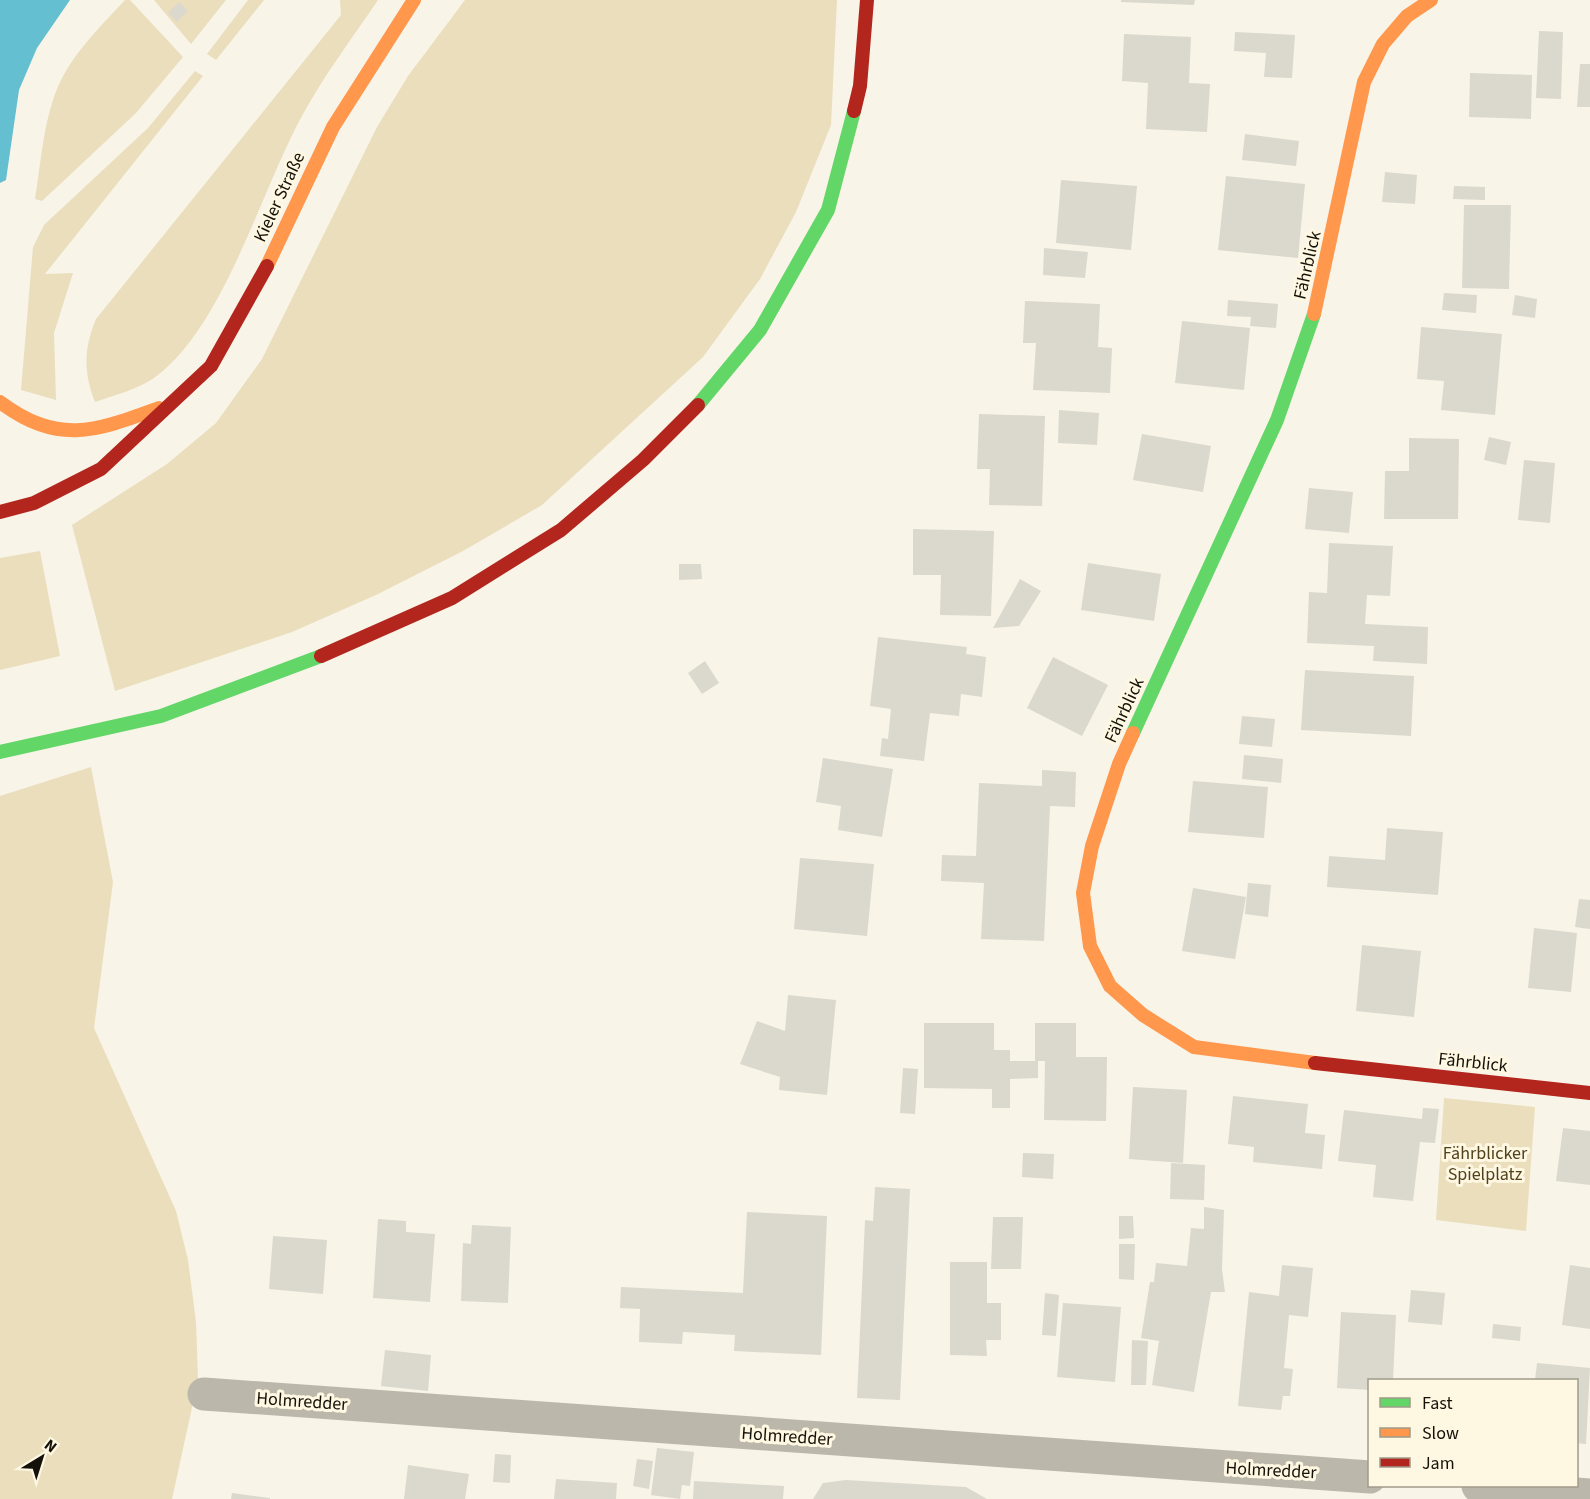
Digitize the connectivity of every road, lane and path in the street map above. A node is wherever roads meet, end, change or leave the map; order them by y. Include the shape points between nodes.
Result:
1 (414, 0) edge
2 (867, 0) edge
3 (1431, 0) edge
4 (0, 402) edge
5 (172, 403) junction
6 (0, 512) edge
7 (0, 752) edge
8 (1590, 1093) edge
9 (204, 1394) dead end
10 (1368, 1477) edge
11 (1500, 1487) edge
12 (1590, 1495) edge

1 - 5 main road, Kieler Straße via 333,127 240,321 211,366
2 - 7 main road via 860,86 828,210 760,330 710,394 643,460 561,530 452,598 284,672 161,716
3 - 8 main road, Fährblick via 1407,16 1383,44 1364,82 1318,301 1303,351 1278,420 1119,764 1092,846 1083,893 1090,946 1110,986 1143,1015 1194,1047
4 - 5 main road, Kieler Straße via 17,418 63,432 99,429
5 - 6 main road, Kieler Straße via 101,469 33,503
9 - 10 street, Holmredder
11 - 12 street

